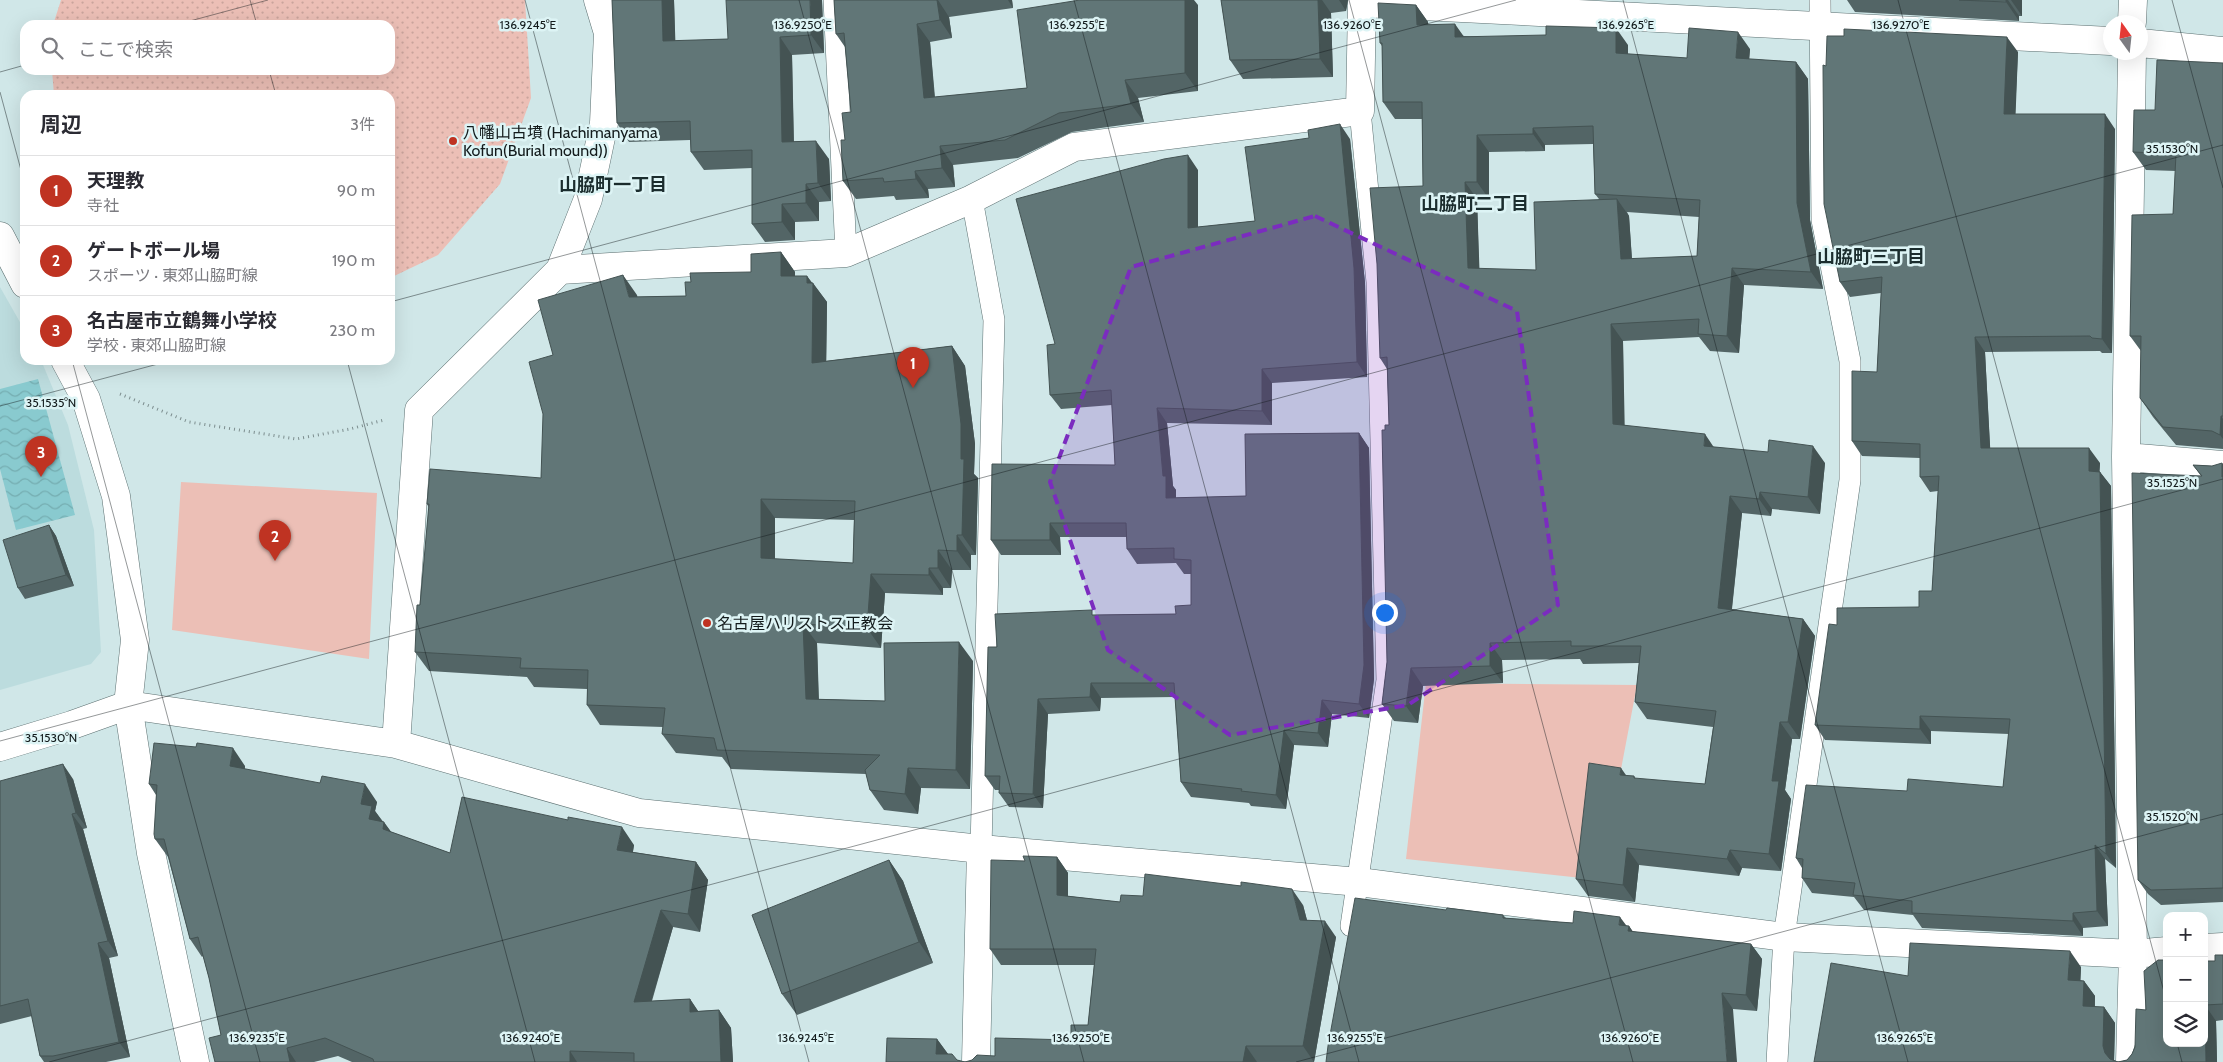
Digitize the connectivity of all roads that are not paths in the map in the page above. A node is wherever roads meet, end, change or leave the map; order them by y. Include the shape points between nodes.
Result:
1 (598, 0) edge
2 (834, 0) edge
3 (1820, 0) edge
4 (2133, 0) edge
5 (1362, 1) edge
6 (2132, 15) edge
7 (1820, 28) junction
8 (2103, 41) edge
9 (2148, 44) edge
10 (2223, 52) edge
11 (2132, 60) edge
12 (1360, 111) junction
13 (972, 198) junction
14 (0, 236) edge
15 (846, 253) junction
16 (560, 270) junction
17 (20, 274) edge
18 (68, 365) edge
19 (2126, 457) junction
20 (2223, 465) edge
21 (128, 705) junction
22 (396, 744) junction
23 (0, 747) edge
24 (981, 849) junction
25 (1359, 882) junction
26 (1784, 937) junction
27 (2223, 947) edge
28 (1347, 948) edge
29 (2208, 948) edge
30 (2163, 951) edge
31 (2133, 954) junction
32 (195, 1062) edge
33 (976, 1062) edge
34 (1777, 1062) edge
35 (2130, 1062) edge

1 - 16 street via 608,33 604,123 588,199
2 - 15 lane
3 - 7 lane
4 - 6 street
5 - 7 street
5 - 12 street
7 - 8 street
7 - 26 lane via 1822,220 1850,361 1850,480
9 - 10 street
11 - 19 street
12 - 13 street via 1074,147
12 - 25 lane via 1377,282 1387,680
13 - 15 street
13 - 24 lane via 994,320
14 - 17 street
15 - 16 street
16 - 22 street via 419,410
18 - 21 street via 86,399 116,496 136,640
19 - 20 street
19 - 31 street
21 - 22 street
21 - 23 street
21 - 32 street via 151,853
22 - 24 street via 639,813
24 - 25 street
24 - 33 street
25 - 26 street
25 - 28 lane
26 - 31 street
26 - 34 lane
27 - 29 street
30 - 31 street
31 - 35 street

